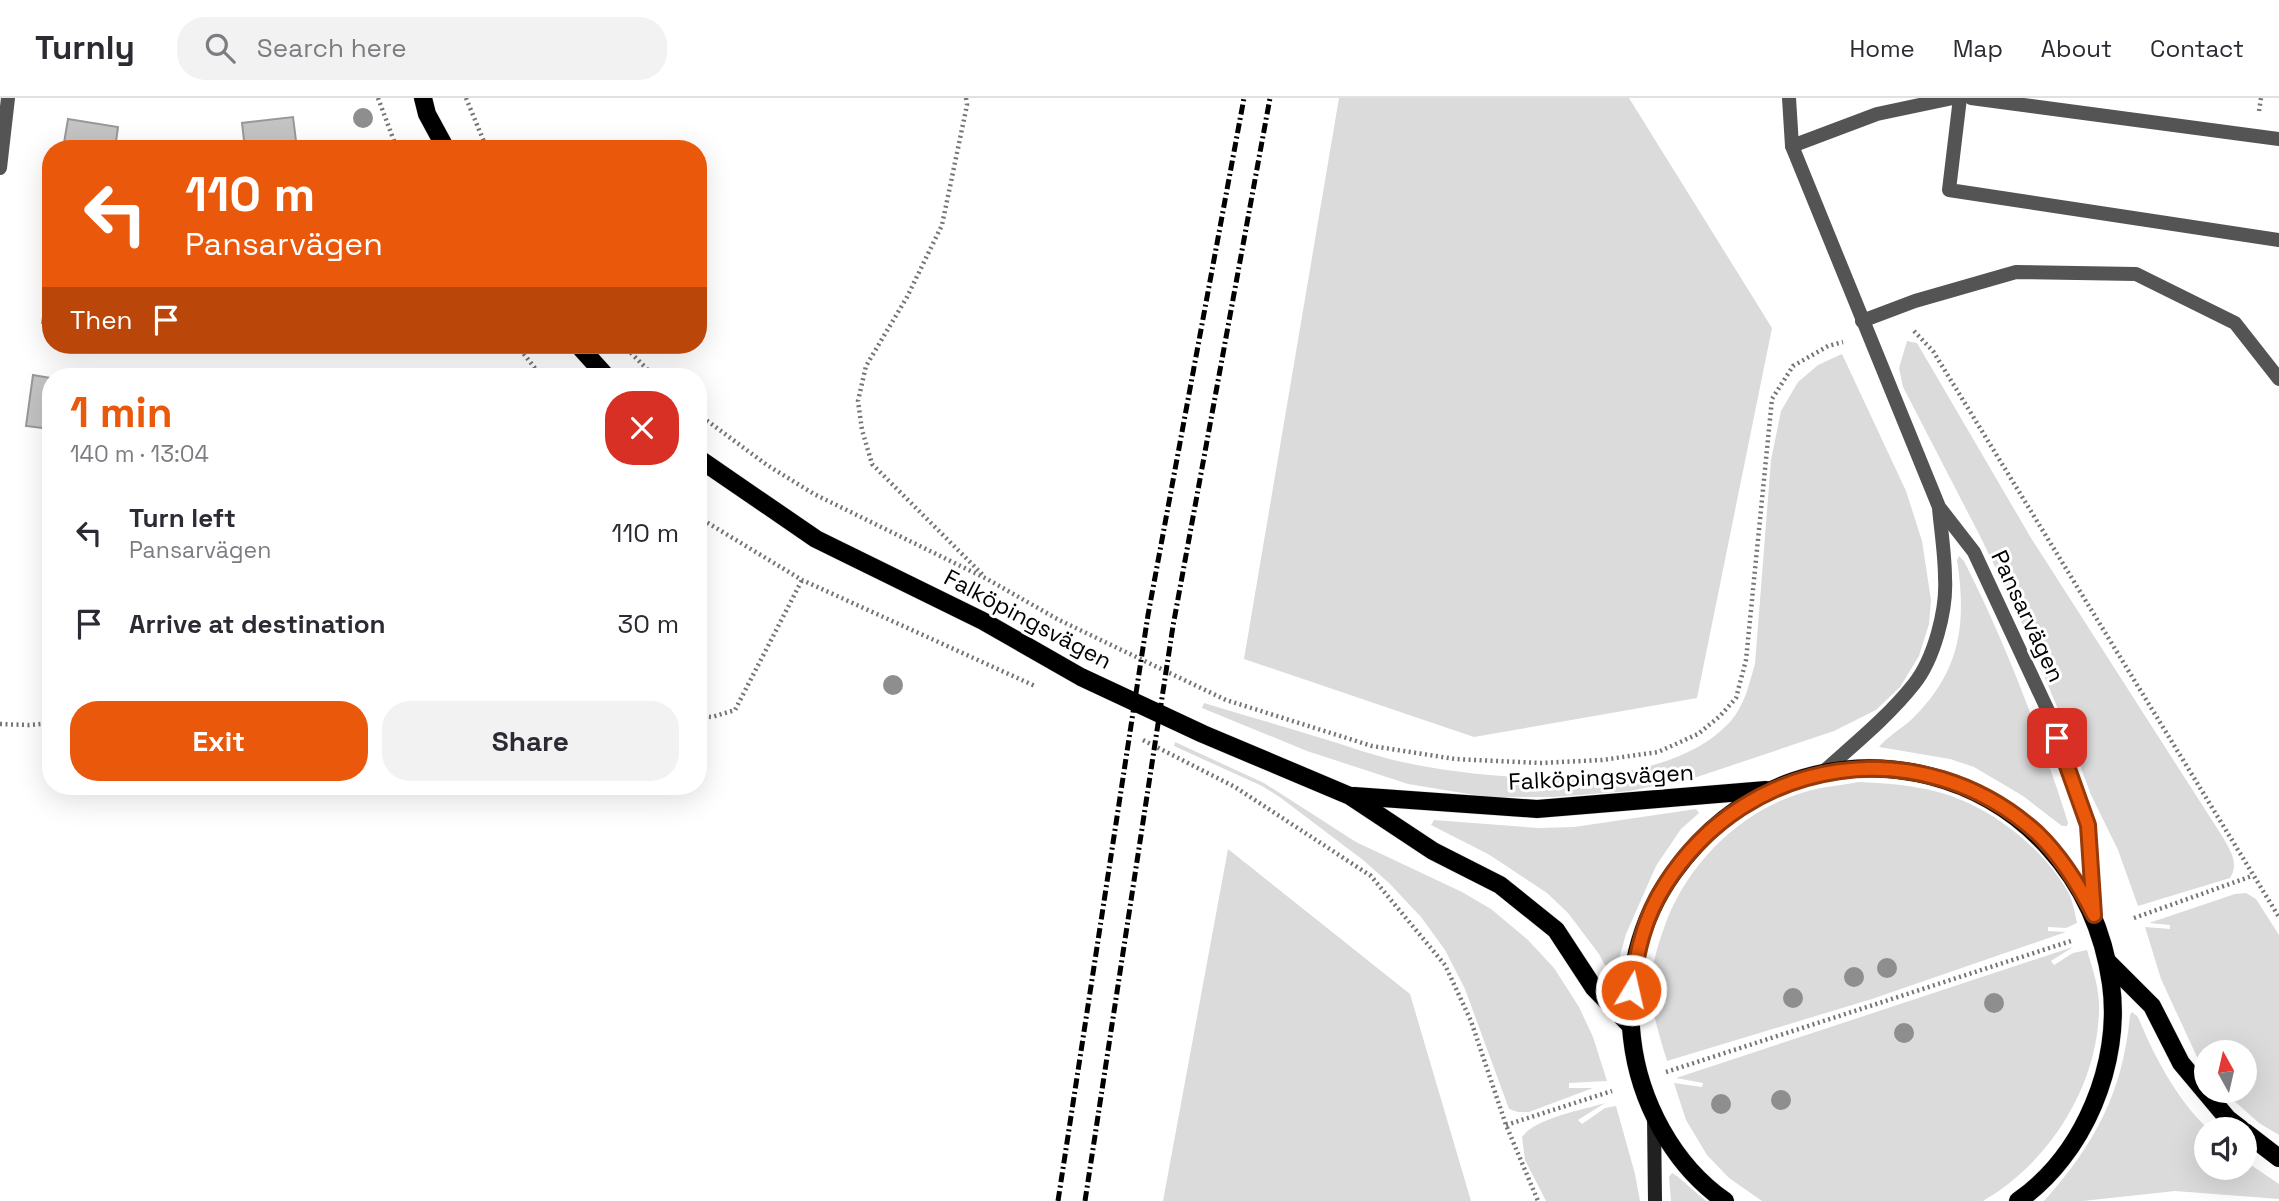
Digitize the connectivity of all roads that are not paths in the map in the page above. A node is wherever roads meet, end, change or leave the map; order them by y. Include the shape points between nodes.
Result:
1 (8, 98) edge
2 (423, 98) edge
3 (1789, 98) edge
4 (1953, 98) edge
5 (1960, 98) edge
6 (1971, 98) edge
7 (2279, 139) edge
8 (441, 140) edge
9 (1792, 146) junction
10 (0, 165) edge
11 (2279, 240) edge
12 (1865, 328) junction
13 (586, 354) edge
14 (599, 368) edge
15 (2279, 379) edge
16 (707, 464) edge
17 (1939, 507) junction
18 (1822, 773) junction
19 (1771, 790) junction
20 (1350, 796) junction
21 (2094, 915) junction
22 (2108, 962) junction
23 (1631, 1026) junction
24 (1654, 1115) junction
25 (2226, 1117) edge
26 (2257, 1141) edge
27 (2279, 1158) edge
28 (1655, 1201) edge
29 (1726, 1201) edge
30 (2018, 1201) edge

1 - 10 street
2 - 8 main road
3 - 9 street, Pansarvägen
4 - 9 street via 1877,114
5 - 11 street via 1949,190
6 - 7 street
9 - 12 street, Pansarvägen
12 - 15 street via 1915,301 2016,272 2136,274 2235,323
12 - 17 street, Pansarvägen
13 - 14 main road
16 - 20 main road, Falköpingsvägen via 816,539 984,621 1081,677
17 - 18 street, Pansarvägen via 1946,580 1931,653 1916,682
17 - 21 street, Pansarvägen via 1974,552 2049,713 2088,825
18 - 19 main road
18 - 21 main road via 1888,769 1921,773 1984,796 2045,842 2079,886
19 - 20 main road, Falköpingsvägen via 1537,809
19 - 23 main road via 1710,830 1664,886 1636,954
20 - 23 main road, Falköpingsvägen via 1433,851 1500,885 1556,930 1594,988
21 - 22 main road
22 - 25 main road via 2152,1006 2181,1063
22 - 30 main road via 2111,1039 2093,1105 2064,1155
23 - 24 main road via 1638,1072
24 - 28 main road
24 - 29 main road via 1693,1172
26 - 27 main road

